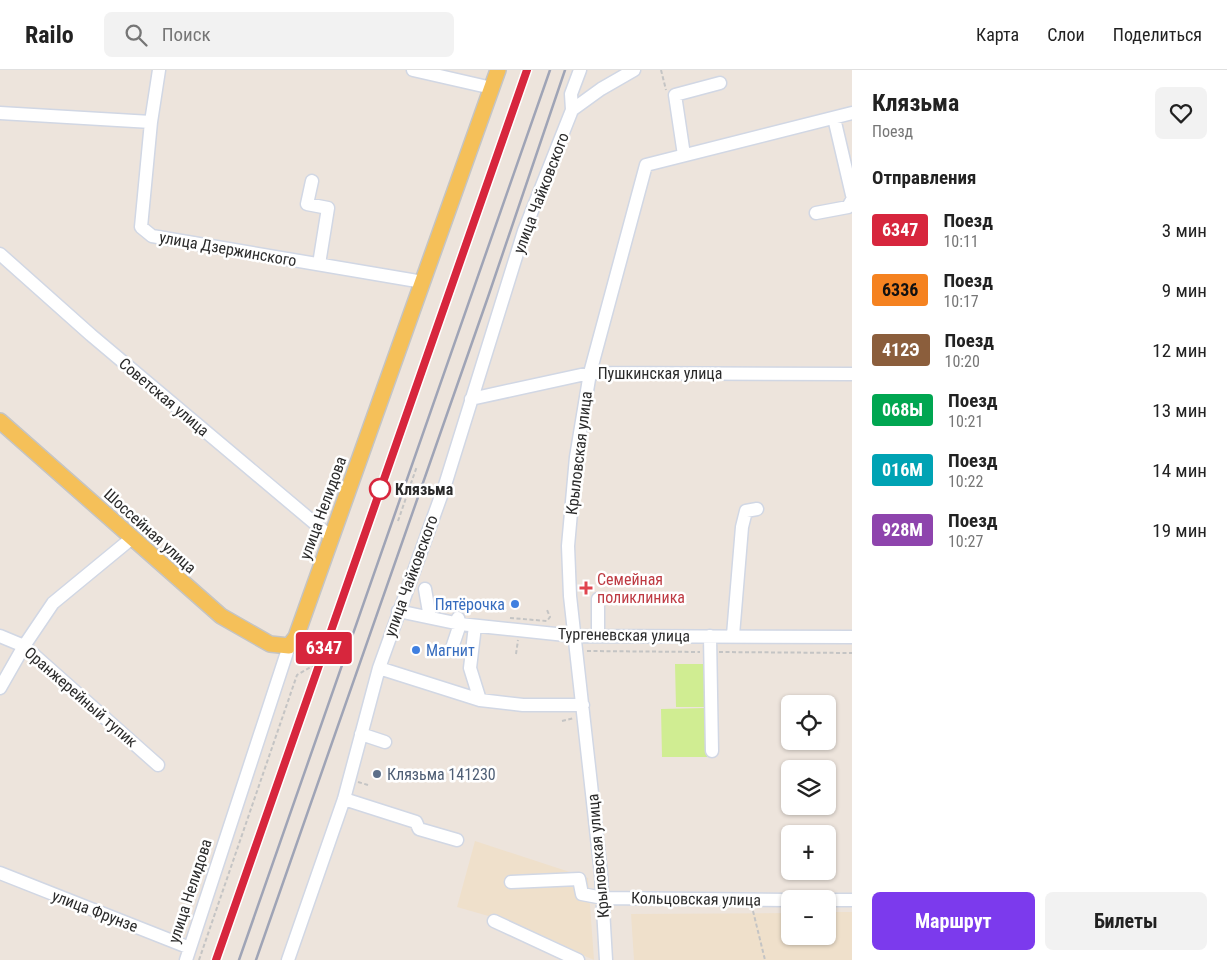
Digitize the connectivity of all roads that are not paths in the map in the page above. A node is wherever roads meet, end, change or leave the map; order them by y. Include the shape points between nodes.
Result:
1 (159, 70) edge
2 (414, 70) edge
3 (498, 70) edge
4 (580, 70) edge
5 (634, 70) edge
6 (720, 83) dead end
7 (492, 88) junction
8 (572, 110) junction
9 (0, 113) edge
10 (852, 113) edge
11 (834, 118) junction
12 (150, 122) junction
13 (684, 155) junction
14 (312, 181) dead end
15 (852, 195) edge
16 (852, 200) edge
17 (816, 213) dead end
18 (0, 254) edge
19 (319, 264) junction
20 (423, 282) junction
21 (590, 373) junction
22 (852, 374) edge
23 (471, 399) junction
24 (0, 421) edge
25 (757, 509) dead end
26 (331, 537) junction
27 (132, 538) junction
28 (426, 589) dead end
29 (598, 599) dead end
30 (398, 611) junction
31 (426, 614) junction
32 (460, 624) junction
33 (475, 626) junction
34 (0, 636) edge
35 (575, 636) junction
36 (598, 636) junction
37 (710, 636) junction
38 (733, 636) junction
39 (852, 636) edge
40 (24, 646) junction
41 (289, 646) junction
42 (452, 648) dead end
43 (379, 668) junction
44 (0, 688) edge
45 (480, 700) junction
46 (578, 705) junction
47 (361, 734) junction
48 (384, 742) dead end
49 (712, 751) dead end
50 (158, 765) dead end
51 (344, 799) junction
52 (457, 840) dead end
53 (0, 874) edge
54 (511, 882) dead end
55 (603, 898) junction
56 (781, 900) edge
57 (836, 900) edge
58 (852, 900) edge
59 (494, 921) dead end
60 (188, 954) edge
61 (288, 960) edge
62 (578, 960) edge
63 (606, 960) edge

1 - 12 street
2 - 7 street
3 - 7 main road, улица Нелидова
4 - 8 street, улица Чайковского via 571,94
5 - 8 street
6 - 13 street via 675,95
7 - 20 main road, улица Нелидова
8 - 23 street, улица Чайковского via 524,231
9 - 12 street
10 - 11 street, Крыловская улица
11 - 13 street, Крыловская улица
11 - 15 street
12 - 19 street, улица Дзержинского via 141,228 152,236
13 - 21 street, Крыловская улица via 646,165
14 - 19 street via 307,204 328,208
16 - 17 street via 848,207
18 - 26 street, Советская улица
19 - 20 street, улица Дзержинского
20 - 26 main road, улица Нелидова
21 - 22 street, Пушкинская улица
21 - 23 street, Пушкинская улица
21 - 35 street, Крыловская улица via 576,457 568,546
23 - 30 street, улица Чайковского via 445,485
24 - 27 main road, Шоссейная улица
25 - 38 street via 746,511 744,519
26 - 41 main road, улица Нелидова via 296,637
27 - 40 street via 53,603
27 - 41 main road, Шоссейная улица via 221,616 270,644
28 - 31 street
29 - 36 street
30 - 31 street, Тургеневская улица
30 - 43 street, улица Чайковского
31 - 32 street, Тургеневская улица
32 - 33 street, Тургеневская улица
32 - 42 street
33 - 35 street, Тургеневская улица
33 - 45 street via 470,668
34 - 40 street, Оранжерейный тупик
35 - 36 street, Тургеневская улица
35 - 46 street, Крыловская улица
36 - 37 street, Тургеневская улица
37 - 38 street, Тургеневская улица
37 - 49 street
38 - 39 street, Тургеневская улица
40 - 44 street
40 - 50 street, Оранжерейный тупик
41 - 60 street, улица Нелидова
43 - 45 street
43 - 47 street, улица Чайковского
45 - 46 street
46 - 55 street, Крыловская улица
47 - 48 street
47 - 51 street, улица Чайковского
51 - 52 street via 416,822 419,829
51 - 61 street, улица Чайковского
53 - 60 street, улица Фрунзе
54 - 55 street, Кольцовская улица via 579,879 582,894
55 - 56 street, Кольцовская улица
55 - 63 street, Крыловская улица
57 - 58 street
59 - 62 street

